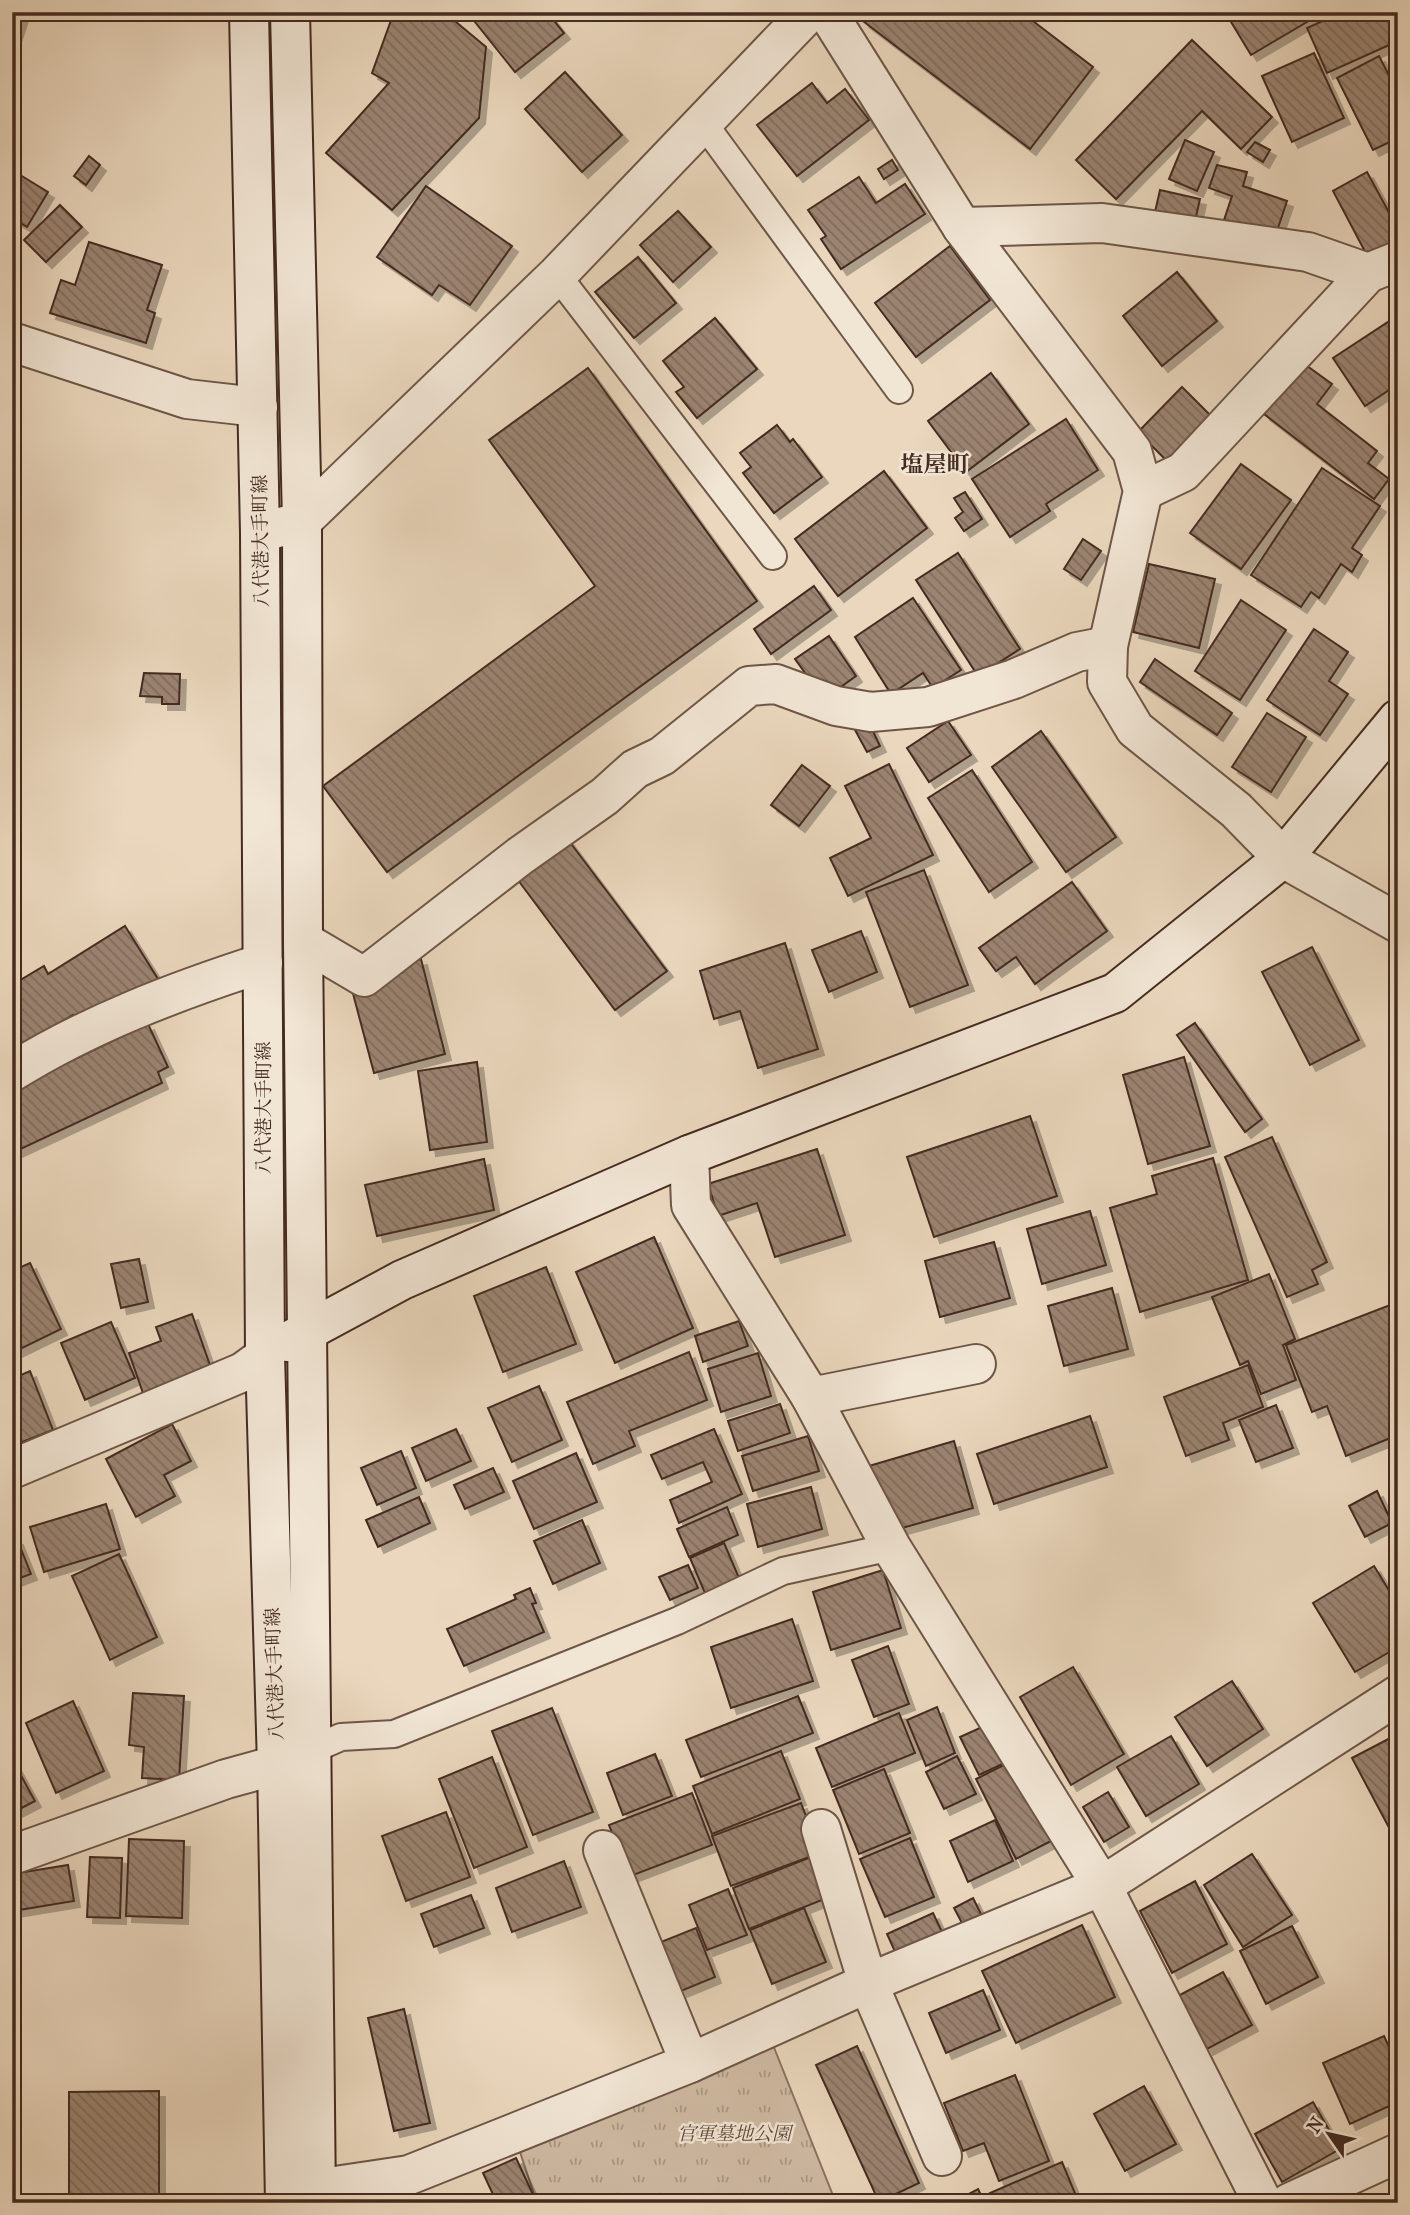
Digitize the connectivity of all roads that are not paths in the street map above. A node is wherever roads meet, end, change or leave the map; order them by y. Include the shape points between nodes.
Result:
1 (249, 12) edge
2 (290, 12) edge
3 (809, 12) edge
4 (827, 12) edge
5 (704, 124) junction
6 (962, 227) junction
7 (1383, 267) edge
8 (557, 275) junction
9 (12, 342) edge
10 (899, 390) dead end
11 (258, 407) junction
12 (1143, 491) junction
13 (302, 521) junction
14 (260, 533) junction
15 (773, 556) dead end
16 (1108, 646) junction
17 (1398, 719) edge
18 (1283, 858) junction
19 (1398, 923) edge
20 (303, 941) junction
21 (263, 963) junction
22 (12, 1072) edge
23 (689, 1155) junction
24 (306, 1330) junction
25 (265, 1356) junction
26 (976, 1364) dead end
27 (811, 1397) junction
28 (12, 1469) edge
29 (891, 1548) junction
30 (1398, 1695) edge
31 (293, 1758) junction
32 (821, 1829) dead end
33 (603, 1850) dead end
34 (12, 1855) edge
35 (1102, 1886) junction
36 (868, 1983) junction
37 (690, 2063) junction
38 (1398, 2153) edge
39 (942, 2156) dead end
40 (300, 2196) edge
41 (1262, 2203) edge
42 (1289, 2203) edge

1 - 11 street, 八代港大手町線
2 - 13 street, 八代港大手町線
3 - 5 street
4 - 6 street
5 - 8 street
5 - 10 lane
6 - 7 street via 1102,223
6 - 12 street via 1132,451
7 - 12 street via 1183,472
8 - 13 street
8 - 15 lane
9 - 11 street via 187,399
11 - 14 street, 八代港大手町線
12 - 16 street
13 - 14 street
13 - 20 street, 八代港大手町線
14 - 21 street, 八代港大手町線
16 - 18 street via 1107,682 1135,729 1236,810
16 - 20 street via 1077,652 1014,679 928,707 871,712 836,706 776,684 749,686 364,977
17 - 18 street
18 - 19 street
18 - 23 street via 1115,993
20 - 24 street, 八代港大手町線
21 - 22 street via 178,992 52,1047
21 - 25 street, 八代港大手町線
23 - 24 street via 402,1280
23 - 27 street via 691,1205
24 - 25 street
24 - 31 street, 八代港大手町線
25 - 28 street via 243,1372
25 - 31 street, 八代港大手町線
26 - 27 street
27 - 29 street
29 - 31 lane via 783,1571 677,1621 394,1734 341,1737
29 - 35 street
30 - 35 street
31 - 34 street
31 - 40 street, 八代港大手町線
32 - 36 street
33 - 37 street
35 - 36 street
35 - 41 street
36 - 37 street
36 - 39 street
37 - 40 street via 410,2175
38 - 42 street

